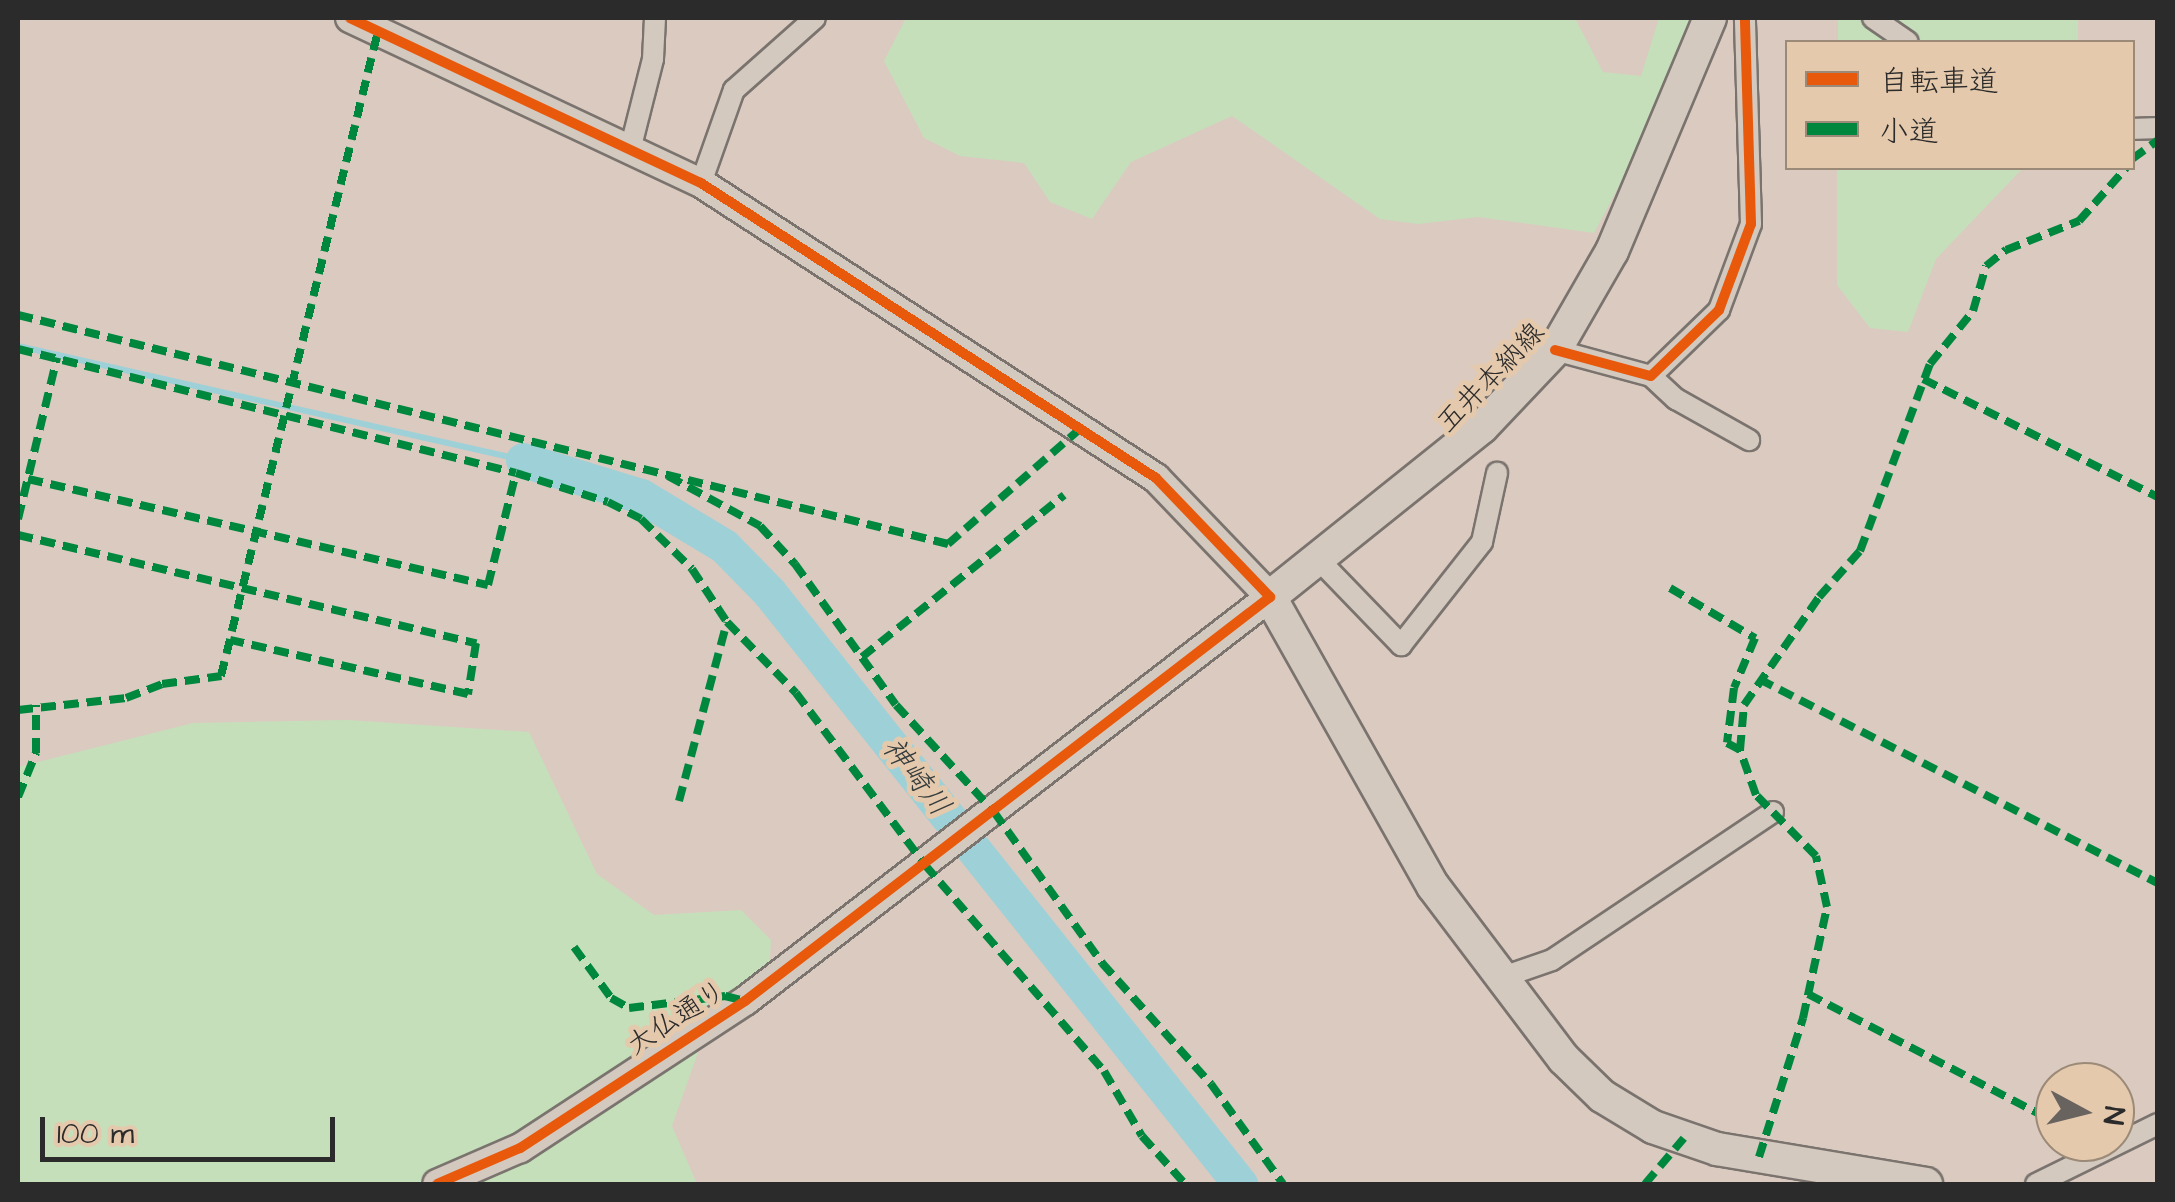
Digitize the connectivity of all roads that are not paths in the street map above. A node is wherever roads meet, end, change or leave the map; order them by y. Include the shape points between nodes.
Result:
1 (350, 18) edge
2 (655, 18) edge
3 (815, 18) edge
4 (1710, 18) edge
5 (1745, 18) edge
6 (1873, 18) edge
7 (1905, 40) edge
8 (631, 146) junction
9 (701, 182) junction
10 (1555, 350) junction
11 (1651, 376) junction
12 (1749, 440) dead end
13 (1497, 473) dead end
14 (1318, 559) junction
15 (1270, 597) junction
16 (1773, 812) dead end
17 (1503, 977) junction
18 (2158, 1124) edge
19 (437, 1184) edge
20 (1926, 1184) edge
21 (2036, 1184) edge

1 - 8 street
2 - 8 street via 653,59
3 - 9 street via 734,90
4 - 10 main road, 五井本納線 via 1612,252
5 - 11 street via 1754,167 1746,248 1703,332
6 - 7 street
8 - 9 street
9 - 15 street via 1156,478
10 - 11 street
10 - 14 main road, 五井本納線 via 1482,427
11 - 12 street via 1676,400
13 - 14 street via 1482,542 1401,645
14 - 15 main road, 五井本納線
15 - 17 main road via 1340,715 1395,828
15 - 19 street, 大仏通り via 713,1022 520,1148
16 - 17 street via 1552,960
17 - 20 main road via 1564,1059 1602,1096 1653,1126 1717,1149
18 - 21 street

